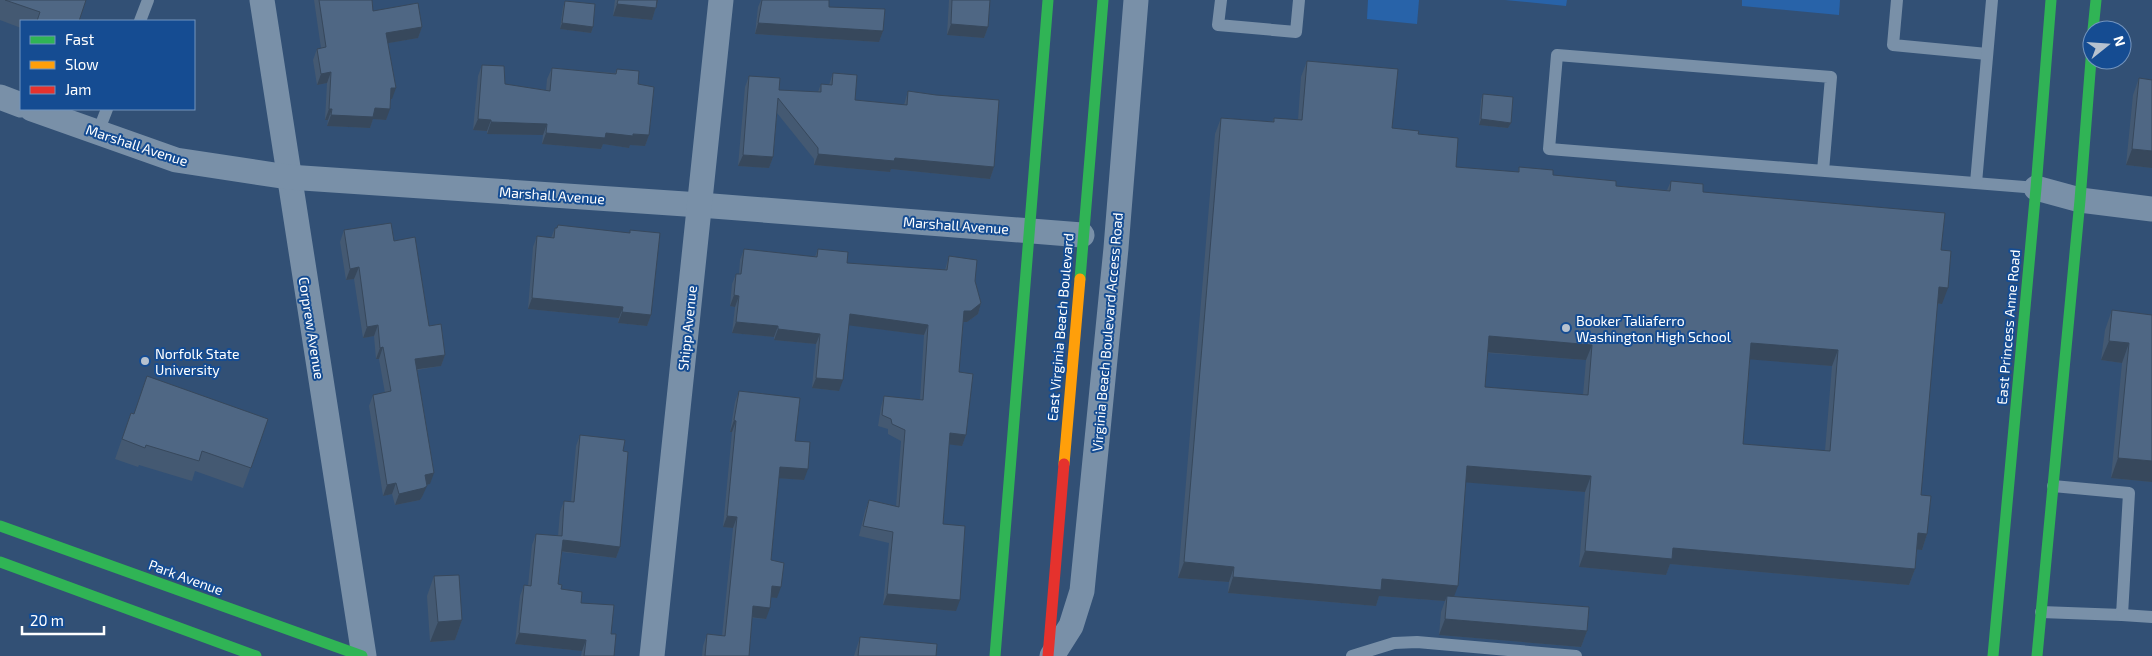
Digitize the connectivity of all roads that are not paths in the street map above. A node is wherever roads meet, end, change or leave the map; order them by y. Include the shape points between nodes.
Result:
1 (148, 0) edge
2 (262, 0) edge
3 (721, 0) edge
4 (1048, 0) edge
5 (1103, 0) edge
6 (1136, 0) edge
7 (1221, 0) edge
8 (1298, 0) edge
9 (1896, 0) edge
10 (1992, 0) edge
11 (2051, 0) edge
12 (2096, 0) edge
13 (140, 20) edge
14 (2094, 20) edge
15 (1987, 54) junction
16 (2090, 70) edge
17 (0, 98) edge
18 (20, 105) edge
19 (35, 110) edge
20 (106, 110) edge
21 (98, 132) junction
22 (1823, 171) junction
23 (288, 177) junction
24 (1976, 183) junction
25 (2036, 188) junction
26 (2080, 200) junction
27 (700, 205) junction
28 (2152, 209) edge
29 (1028, 230) junction
30 (1082, 234) junction
31 (2053, 486) junction
32 (0, 526) edge
33 (0, 562) edge
34 (2041, 612) junction
35 (2122, 615) junction
36 (2152, 617) edge
37 (256, 656) edge
38 (363, 656) edge
39 (652, 656) edge
40 (995, 656) edge
41 (1050, 656) edge
42 (1352, 656) edge
43 (1576, 656) edge
44 (1993, 656) edge
45 (2037, 656) edge

1 - 13 lane
2 - 23 street, Corprew Avenue
3 - 27 street, Shipp Avenue
4 - 29 main road
5 - 30 main road, East Virginia Beach Boulevard
6 - 41 street, Virginia Beach Boulevard Access Road via 1116,248 1082,591 1071,626
7 - 8 lane via 1218,25 1296,32
9 - 15 lane via 1893,45
10 - 15 lane
11 - 25 main road, East Princess Anne Road
12 - 14 main road
15 - 24 lane
16 - 26 main road
17 - 18 street
19 - 21 street, Marshall Avenue
20 - 21 lane
21 - 23 street, Marshall Avenue via 176,160
22 - 22 lane via 1549,149 1557,54 1831,77
22 - 24 lane
23 - 27 street, Marshall Avenue
23 - 38 street, Corprew Avenue
24 - 25 lane
25 - 26 street
25 - 44 main road, East Princess Anne Road
26 - 28 street
26 - 31 main road
27 - 29 street, Marshall Avenue
27 - 39 street, Shipp Avenue
29 - 30 street, Marshall Avenue
29 - 40 main road
30 - 41 main road, East Virginia Beach Boulevard
31 - 34 main road
31 - 35 lane via 2130,493
32 - 38 main road, Park Avenue
33 - 37 main road
34 - 35 lane
34 - 45 main road
35 - 36 lane
42 - 43 lane via 1394,643 1417,642

